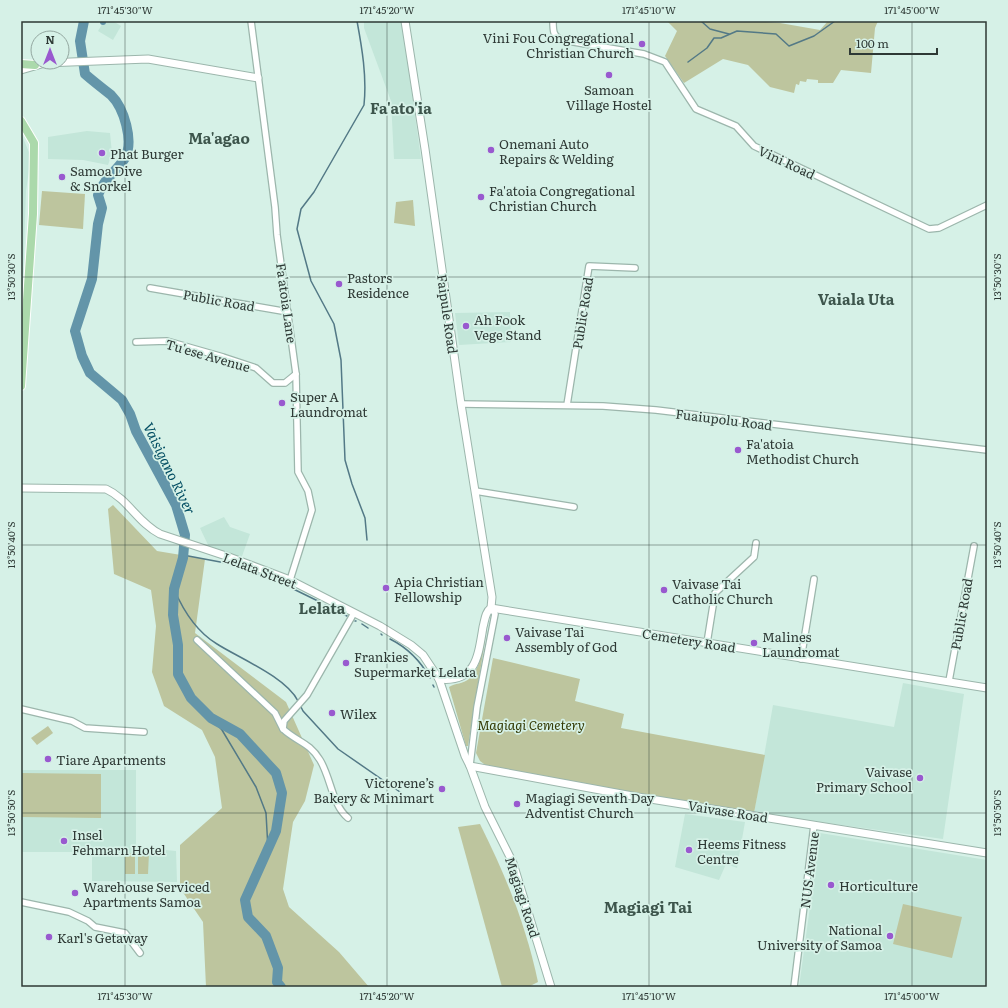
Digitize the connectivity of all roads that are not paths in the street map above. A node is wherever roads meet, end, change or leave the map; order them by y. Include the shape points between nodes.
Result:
1 (251, 21) edge
2 (405, 21) edge
3 (553, 21) edge
4 (70, 63) edge
5 (258, 78) junction
6 (21, 121) edge
7 (987, 205) edge
8 (636, 268) dead end
9 (150, 288) dead end
10 (288, 312) junction
11 (136, 342) dead end
12 (296, 374) junction
13 (21, 386) edge
14 (461, 404) junction
15 (567, 405) junction
16 (987, 450) edge
17 (21, 488) edge
18 (475, 491) junction
19 (574, 507) dead end
20 (756, 543) dead end
21 (974, 546) dead end
22 (814, 579) dead end
23 (290, 580) junction
24 (491, 608) junction
25 (354, 613) junction
26 (197, 640) dead end
27 (707, 643) junction
28 (801, 659) junction
29 (439, 679) junction
30 (949, 681) junction
31 (987, 688) edge
32 (21, 709) edge
33 (283, 729) junction
34 (144, 732) dead end
35 (470, 766) junction
36 (348, 818) dead end
37 (814, 824) junction
38 (987, 853) edge
39 (21, 902) edge
40 (140, 953) dead end
41 (551, 987) edge
42 (794, 987) edge

1 - 5 street, Fa'atoia Lane
2 - 14 street, Faipule Road
3 - 7 street, Vini Road via 552,31 562,40 644,54 665,62 696,109 736,126 754,146 929,229 938,228
4 - 5 street via 148,58
5 - 10 street, Fa'atoia Lane
6 - 13 main road via 34,143 33,214
8 - 15 street, Public Road via 589,266
9 - 10 street, Public Road
10 - 12 street, Fa'atoia Lane
11 - 12 street, Tu'ese Avenue via 167,341 223,357 256,368 273,383 285,383
12 - 23 street, Fa'atoia Lane via 298,472 308,490 312,510
14 - 15 street, Fuaiupolu Road
14 - 18 street, Faipule Road
15 - 16 street, Fuaiupolu Road via 656,410
17 - 23 street, Lelata Street via 106,489 125,502 150,529
18 - 19 street
18 - 24 street, Faipule Road via 492,597
20 - 27 street via 754,557 715,593
21 - 30 street, Public Road
22 - 28 street
23 - 25 street, Lelata Street
24 - 27 street, Cemetery Road
24 - 29 street via 486,614 480,646 469,672 458,679
24 - 35 street via 495,614 476,714
25 - 29 street, Lelata Street via 411,645 423,655
25 - 33 street via 307,695 284,721
26 - 33 street via 275,713
27 - 28 street, Cemetery Road
28 - 30 street, Cemetery Road
29 - 35 street, Lelata Street
30 - 31 street, Cemetery Road
32 - 34 street via 72,721 85,728
33 - 36 street via 310,747 329,779 339,811
35 - 37 street, Vaivase Road via 638,797
35 - 41 street, Magiagi Road via 485,807 513,863
37 - 38 street, Vaivase Road
37 - 42 street, NUS Avenue
39 - 40 street via 69,912 95,927 125,933

